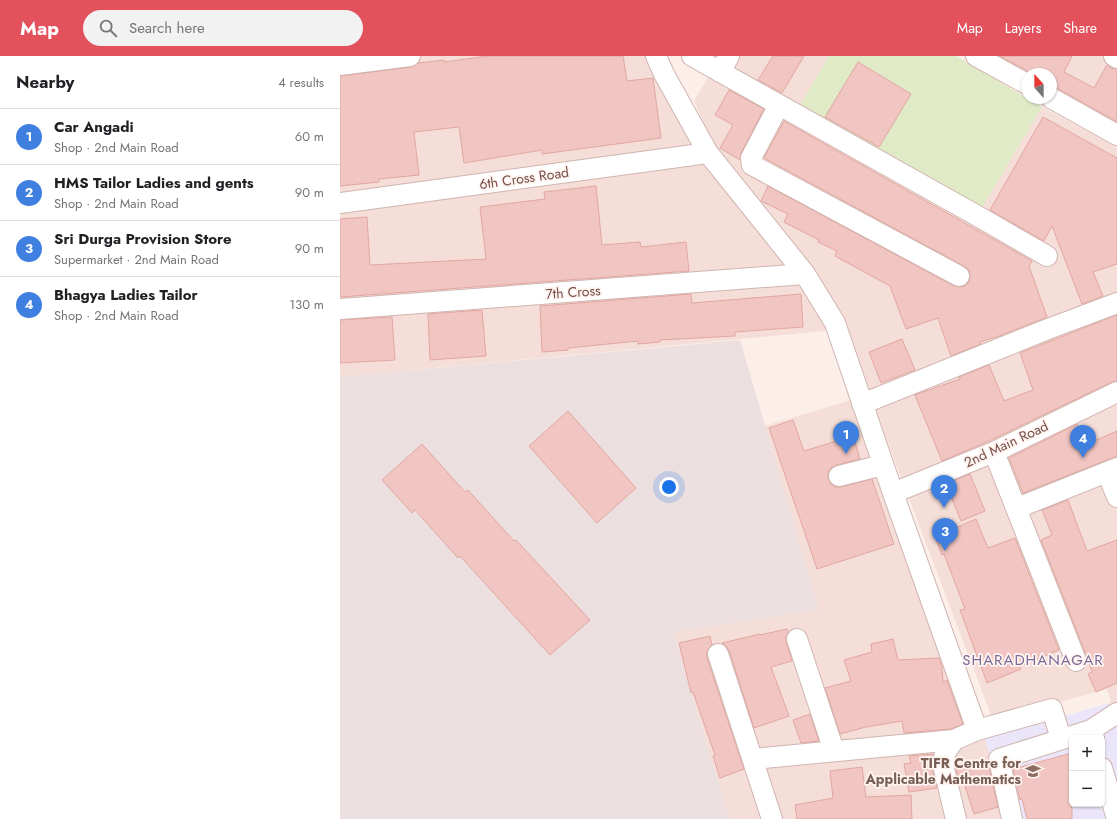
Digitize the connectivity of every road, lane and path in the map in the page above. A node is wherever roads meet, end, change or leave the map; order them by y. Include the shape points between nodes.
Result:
1 (410, 56) edge
2 (656, 56) edge
3 (692, 56) edge
4 (976, 56) edge
5 (1114, 56) edge
6 (1117, 58) edge
7 (725, 64) edge
8 (340, 65) edge
9 (1021, 81) edge
10 (1057, 101) edge
11 (779, 105) junction
12 (1117, 135) edge
13 (708, 153) junction
14 (340, 202) edge
15 (1047, 256) dead end
16 (805, 274) junction
17 (958, 276) dead end
18 (1117, 303) edge
19 (340, 309) edge
20 (1117, 392) edge
21 (862, 404) junction
22 (994, 452) junction
23 (883, 464) junction
24 (1112, 470) edge
25 (839, 476) dead end
26 (893, 493) junction
27 (1117, 497) edge
28 (1017, 508) junction
29 (797, 639) dead end
30 (718, 654) dead end
31 (1076, 661) dead end
32 (1117, 713) edge
33 (977, 730) junction
34 (1092, 734) edge
35 (1061, 738) junction
36 (954, 740) junction
37 (834, 751) junction
38 (752, 760) junction
39 (1103, 771) edge
40 (772, 819) edge
41 (956, 819) edge
42 (1012, 819) edge
43 (1117, 819) edge

1 - 8 street
2 - 13 street
3 - 7 street
4 - 9 street
5 - 6 street
7 - 11 street
10 - 12 street
11 - 15 street
11 - 17 street via 751,158 752,165
13 - 14 street, 6th Cross Road
13 - 16 street
16 - 19 street, 7th Cross
16 - 21 street via 835,323
18 - 21 street
20 - 22 street, 2nd Main Road
21 - 23 street
22 - 26 street, 2nd Main Road
22 - 28 street
23 - 25 street
23 - 26 street
24 - 27 street
24 - 28 street
26 - 33 street
28 - 31 street
29 - 37 street
30 - 38 street
32 - 34 street
33 - 35 street via 1052,709
33 - 36 street
34 - 35 street
35 - 42 street via 999,759
36 - 37 street
36 - 41 street via 945,753 943,765
37 - 38 street
38 - 40 street
39 - 43 street

